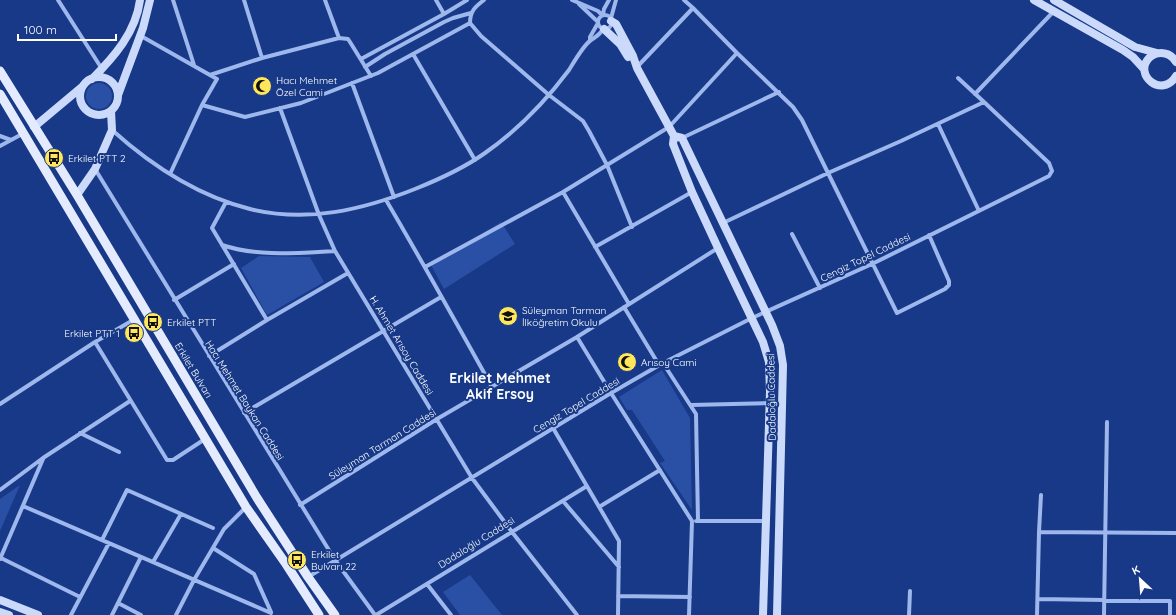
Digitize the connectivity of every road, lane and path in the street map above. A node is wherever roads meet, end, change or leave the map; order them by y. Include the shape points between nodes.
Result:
1 (58, 0) edge
2 (140, 0) edge
3 (150, 0) edge
4 (173, 0) edge
5 (244, 0) edge
6 (325, 0) edge
7 (436, 0) edge
8 (467, 0) edge
9 (484, 0) edge
10 (572, 0) edge
11 (609, 0) edge
12 (616, 0) edge
13 (684, 0) edge
14 (1034, 0) edge
15 (1054, 0) edge
16 (579, 4) junction
17 (693, 8) junction
18 (1054, 11) junction
19 (471, 13) junction
20 (444, 14) junction
21 (603, 15) junction
22 (611, 20) junction
23 (598, 22) junction
24 (470, 23) junction
25 (604, 29) junction
26 (140, 35) junction
27 (339, 38) junction
28 (590, 41) junction
29 (737, 53) junction
30 (1157, 53) junction
31 (413, 54) junction
32 (262, 58) junction
33 (361, 59) junction
34 (1176, 62) edge
35 (636, 65) junction
36 (194, 66) junction
37 (365, 67) junction
38 (102, 69) junction
39 (1144, 69) junction
40 (0, 71) edge
41 (210, 75) junction
42 (371, 76) junction
43 (1176, 76) edge
44 (958, 78) dead end
45 (92, 79) junction
46 (352, 83) junction
47 (84, 85) junction
48 (1167, 85) junction
49 (1176, 88) edge
50 (779, 92) junction
51 (0, 94) edge
52 (976, 94) junction
53 (118, 95) junction
54 (549, 95) junction
55 (984, 102) junction
56 (202, 105) junction
57 (280, 108) junction
58 (111, 110) junction
59 (938, 124) junction
60 (34, 127) junction
61 (669, 127) junction
62 (112, 130) junction
63 (24, 133) junction
64 (0, 136) edge
65 (674, 136) junction
66 (682, 138) junction
67 (11, 140) junction
68 (0, 146) edge
69 (475, 160) junction
70 (606, 166) junction
71 (95, 169) junction
72 (828, 173) junction
73 (170, 174) junction
74 (562, 192) junction
75 (692, 192) junction
76 (77, 195) junction
77 (394, 197) junction
78 (386, 200) junction
79 (226, 202) junction
80 (65, 203) junction
81 (979, 211) junction
82 (319, 215) junction
83 (723, 224) junction
84 (632, 227) junction
85 (792, 234) dead end
86 (929, 235) junction
87 (222, 244) junction
88 (595, 248) junction
89 (718, 248) junction
90 (335, 251) junction
91 (234, 264) junction
92 (872, 264) junction
93 (426, 267) junction
94 (348, 273) junction
95 (820, 288) junction
96 (441, 297) junction
97 (174, 300) junction
98 (626, 306) junction
99 (766, 312) junction
100 (752, 318) junction
101 (135, 319) junction
102 (267, 320) junction
103 (384, 332) junction
104 (577, 337) junction
105 (94, 342) junction
106 (209, 356) junction
107 (661, 364) junction
108 (492, 386) junction
109 (611, 393) junction
110 (130, 401) junction
111 (770, 402) junction
112 (0, 404) edge
113 (690, 405) junction
114 (244, 413) junction
115 (437, 419) junction
116 (1107, 422) dead end
117 (553, 428) junction
118 (80, 433) junction
119 (206, 439) junction
120 (119, 452) dead end
121 (43, 458) junction
122 (660, 470) junction
123 (472, 478) junction
124 (587, 486) junction
125 (0, 490) edge
126 (1041, 495) dead end
127 (563, 501) junction
128 (300, 505) junction
129 (23, 506) junction
130 (246, 507) junction
131 (599, 507) junction
132 (180, 514) junction
133 (692, 521) junction
134 (698, 521) junction
135 (765, 521) junction
136 (213, 528) dead end
137 (512, 532) junction
138 (1039, 532) junction
139 (1105, 533) junction
140 (1176, 533) edge
141 (102, 540) junction
142 (109, 543) junction
143 (213, 548) junction
144 (141, 557) junction
145 (0, 559) edge
146 (335, 560) junction
147 (154, 562) junction
148 (619, 567) junction
149 (308, 577) junction
150 (194, 580) junction
151 (427, 584) junction
152 (910, 591) dead end
153 (618, 596) junction
154 (80, 597) junction
155 (690, 597) junction
156 (1038, 599) junction
157 (0, 600) edge
158 (1104, 600) junction
159 (118, 603) junction
160 (0, 612) edge
161 (271, 614) edge
162 (9, 615) edge
163 (38, 615) edge
164 (71, 615) edge
165 (112, 615) edge
166 (141, 615) edge
167 (176, 615) edge
168 (319, 615) edge
169 (335, 615) edge
170 (376, 615) edge
171 (451, 615) edge
172 (577, 615) edge
173 (618, 615) edge
174 (689, 615) edge
175 (763, 615) edge
176 (777, 615) edge
177 (909, 615) edge
178 (1037, 615) edge
179 (1104, 615) edge
180 (1170, 615) edge

1 - 38 street
2 - 38 street via 137,16 130,31
3 - 26 street
4 - 36 street
5 - 32 street
6 - 27 street
7 - 20 street
8 - 20 street
9 - 19 street
10 - 16 street
11 - 21 street
12 - 22 street
13 - 17 street
14 - 18 street
15 - 30 street via 1135,47
16 - 21 street
16 - 23 street
17 - 29 street
17 - 35 street
18 - 39 street via 1123,50
18 - 52 street
19 - 24 street
19 - 37 street via 444,22
20 - 33 street
21 - 22 street via 607,15
21 - 23 street via 598,18
22 - 25 street via 611,25
22 - 35 street, Dadaloğlu Caddesi via 616,24
23 - 25 street
23 - 28 street
24 - 31 street
24 - 54 street via 481,36
25 - 28 street
25 - 35 street, Dadaloğlu Caddesi
26 - 36 street
26 - 53 street
27 - 32 street
27 - 33 street via 348,39
28 - 54 street
29 - 50 street
29 - 61 street
30 - 34 street via 1172,56
30 - 39 street via 1148,59
31 - 42 street
31 - 69 street
32 - 41 street
33 - 37 street
35 - 61 street, Dadaloğlu Caddesi
36 - 41 street
37 - 42 street
38 - 45 street
39 - 48 street via 1151,82 1156,85
40 - 60 main road, Erkilet Bulvarı
41 - 56 street via 217,79
42 - 46 street
43 - 48 street
44 - 52 street
45 - 47 street
45 - 53 street via 109,80
46 - 57 street via 301,103
46 - 77 street
47 - 58 street via 80,99 86,110 97,115
47 - 60 street
48 - 49 street
50 - 66 street
50 - 72 street via 802,120
51 - 63 main road
52 - 55 street
53 - 58 street via 117,102
54 - 69 street via 519,126
54 - 70 street via 583,121
55 - 59 street
55 - 81 street, Cengiz Topel Caddesi via 1049,163 1052,171 1047,178
56 - 57 street via 245,117
56 - 73 street
57 - 82 street, H. Ahmet Arısoy Caddesi
58 - 62 street
59 - 72 street
59 - 81 street
60 - 63 main road
60 - 76 main road, Erkilet Bulvarı
61 - 65 street, Dadaloğlu Caddesi
61 - 70 street
62 - 71 street
62 - 73 street
63 - 67 street
63 - 80 main road
64 - 67 street
65 - 66 street
65 - 75 street, Dadaloğlu Caddesi via 673,144
66 - 83 street, Dadaloğlu Caddesi
67 - 68 street
69 - 77 street via 446,176
70 - 74 street
70 - 84 street
71 - 76 street
71 - 97 street, Hacı Mehmet Baykan Caddesi
72 - 83 street
72 - 92 street
73 - 79 street
74 - 88 street
74 - 93 street
75 - 84 street
75 - 89 street, Dadaloğlu Caddesi
76 - 80 main road
76 - 149 main road, Erkilet Bulvarı via 253,491
77 - 78 street
78 - 82 street
78 - 93 street
79 - 82 street via 271,213
79 - 87 street via 212,228
80 - 101 main road
81 - 86 street, Cengiz Topel Caddesi
82 - 90 street, H. Ahmet Arısoy Caddesi
83 - 99 street, Dadaloğlu Caddesi
84 - 88 street
85 - 95 street
86 - 92 street, Cengiz Topel Caddesi
86 - 92 street via 949,281 945,289 897,313
87 - 90 street via 257,252
87 - 91 street
88 - 98 street
89 - 98 street, Süleyman Tarman Caddesi
89 - 100 street, Dadaloğlu Caddesi
90 - 94 street, H. Ahmet Arısoy Caddesi
91 - 97 street
91 - 102 street
92 - 95 street, Cengiz Topel Caddesi
93 - 96 street
94 - 102 street
94 - 103 street, H. Ahmet Arısoy Caddesi
95 - 99 street, Cengiz Topel Caddesi
96 - 103 street
96 - 108 street
97 - 106 street, Hacı Mehmet Baykan Caddesi
98 - 104 street, Süleyman Tarman Caddesi
98 - 107 street
99 - 100 street, Cengiz Topel Caddesi
99 - 176 street, Dadaloğlu Caddesi via 778,339 783,365
100 - 107 street, Cengiz Topel Caddesi
100 - 111 street, Dadaloğlu Caddesi via 764,342 769,362
101 - 105 street
101 - 119 main road
102 - 106 street
103 - 114 street
103 - 115 street, H. Ahmet Arısoy Caddesi
104 - 108 street, Süleyman Tarman Caddesi
104 - 109 street
105 - 110 street
105 - 112 street
106 - 114 street, Hacı Mehmet Baykan Caddesi
107 - 109 street, Cengiz Topel Caddesi
107 - 113 street
108 - 115 street, Süleyman Tarman Caddesi
109 - 117 street, Cengiz Topel Caddesi
109 - 122 street
110 - 118 street
110 - 119 street via 167,460 173,460
111 - 113 street
111 - 135 street, Dadaloğlu Caddesi
113 - 134 street via 696,414
114 - 128 street, Hacı Mehmet Baykan Caddesi
115 - 123 street, H. Ahmet Arısoy Caddesi
115 - 128 street, Süleyman Tarman Caddesi
116 - 139 street
117 - 123 street, Cengiz Topel Caddesi
117 - 124 street
118 - 120 street
118 - 121 street
119 - 130 main road
121 - 125 street
121 - 129 street
122 - 131 street
122 - 133 street
123 - 137 street, H. Ahmet Arısoy Caddesi
123 - 146 street, Cengiz Topel Caddesi
124 - 127 street, Dadaloğlu Caddesi
124 - 131 street
126 - 138 street
127 - 137 street, Dadaloğlu Caddesi
127 - 148 street
128 - 146 street, Hacı Mehmet Baykan Caddesi
129 - 141 street
129 - 145 street
130 - 143 street via 224,529
130 - 168 main road
131 - 148 street via 619,541
132 - 136 street
132 - 141 street via 127,490
132 - 147 street
133 - 134 street
133 - 155 street
134 - 135 street
135 - 175 street, Dadaloğlu Caddesi
137 - 151 street, Dadaloğlu Caddesi
137 - 172 street, H. Ahmet Arısoy Caddesi
138 - 139 street
138 - 156 street
139 - 140 street
139 - 158 street
141 - 142 street
142 - 144 street
142 - 154 street
143 - 150 street
143 - 161 street via 254,574
144 - 147 street
144 - 159 street
145 - 154 street
146 - 149 street, Cengiz Topel Caddesi
146 - 170 street, Hacı Mehmet Baykan Caddesi
147 - 150 street
148 - 153 street
149 - 169 main road, Erkilet Bulvarı
150 - 161 street
150 - 167 street
151 - 170 street, Dadaloğlu Caddesi
151 - 171 street
152 - 177 street
153 - 155 street
153 - 173 street
154 - 164 street
155 - 174 street
156 - 158 street
156 - 178 street
157 - 163 street
158 - 179 street
158 - 180 street via 1170,601
159 - 165 street
159 - 166 street
160 - 162 street

